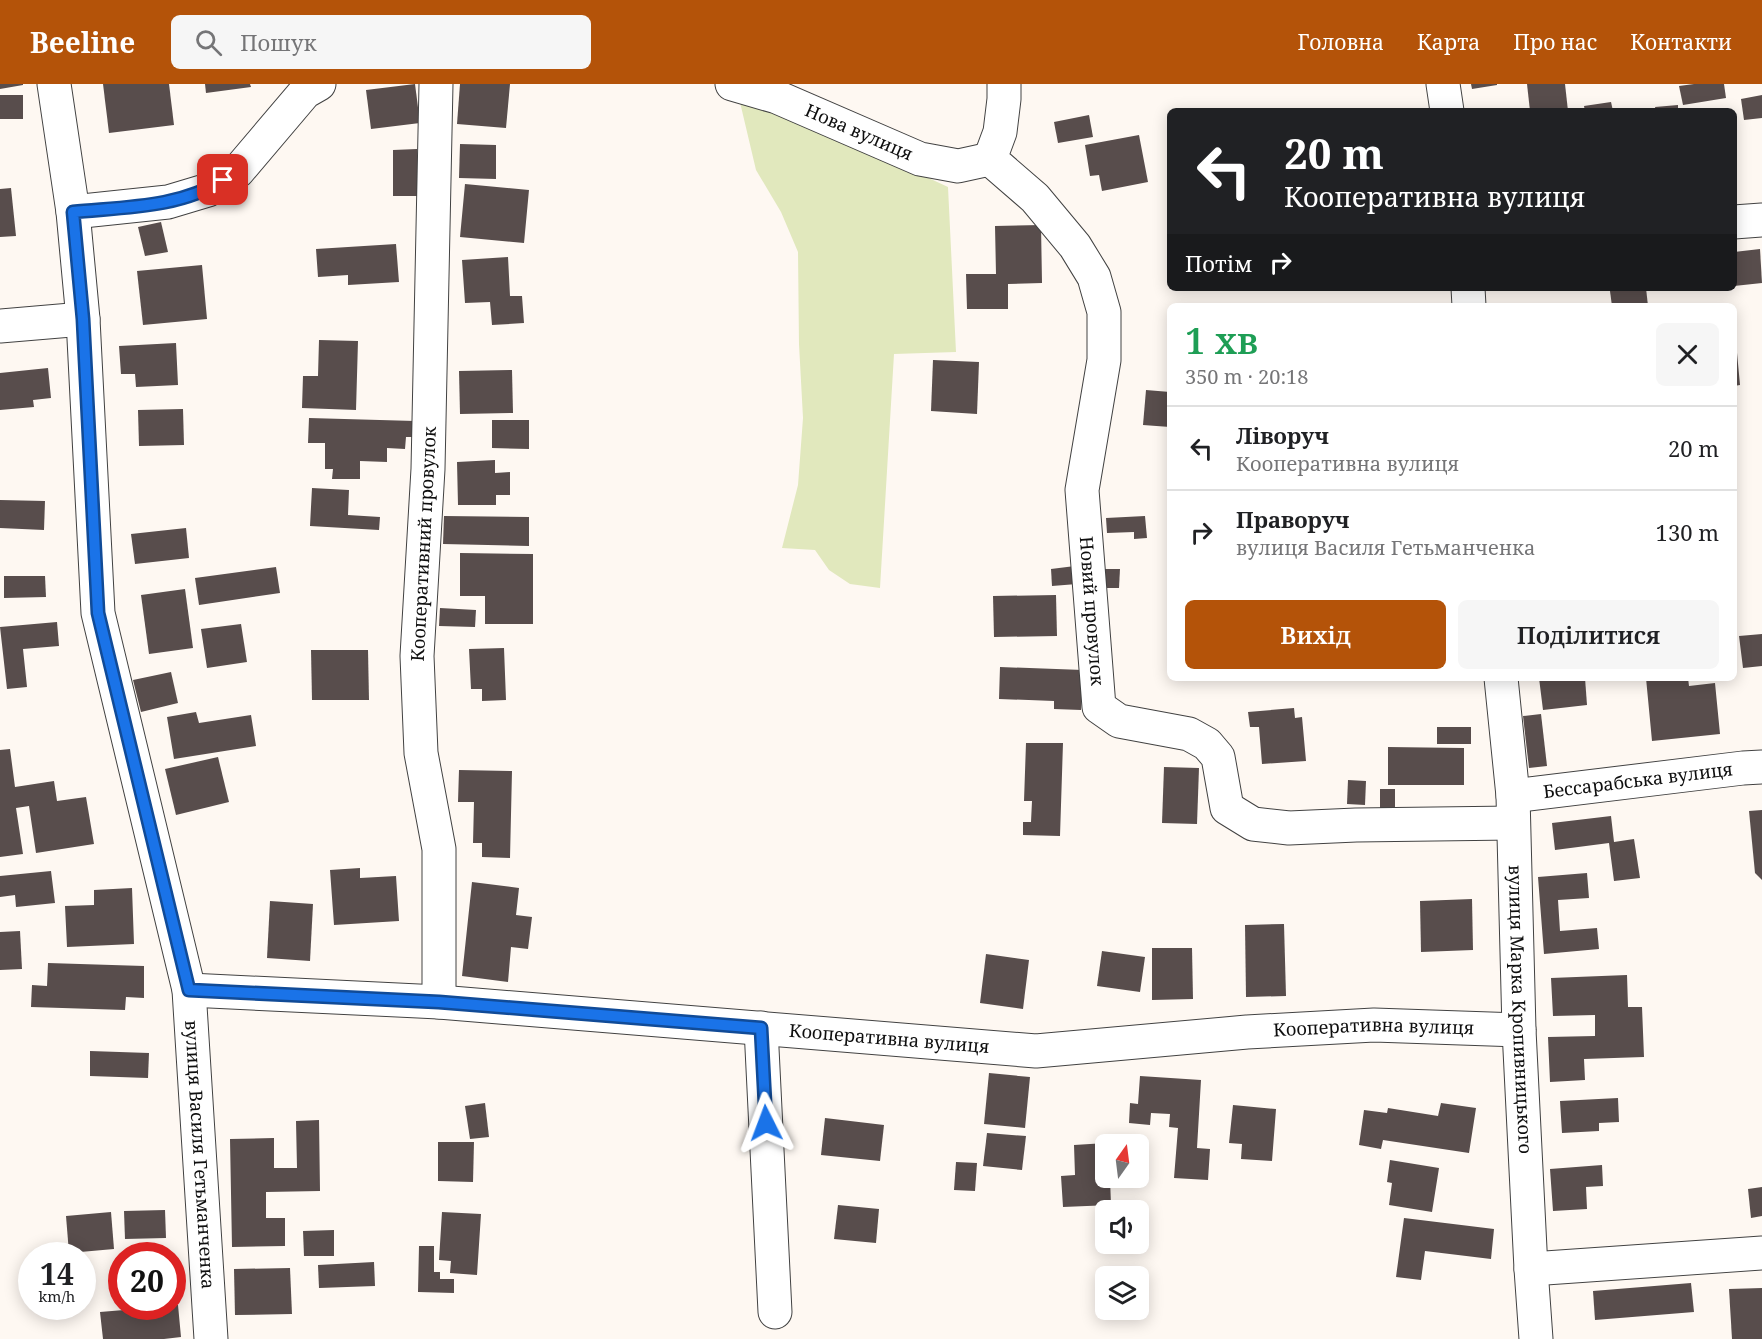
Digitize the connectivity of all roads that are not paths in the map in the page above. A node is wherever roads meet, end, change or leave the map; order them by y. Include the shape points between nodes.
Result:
1 (54, 84) edge
2 (319, 84) edge
3 (436, 84) edge
4 (732, 84) edge
5 (1004, 84) edge
6 (1443, 84) edge
7 (1447, 108) edge
8 (990, 159) junction
9 (73, 212) junction
10 (1762, 220) edge
11 (1737, 222) edge
12 (83, 319) junction
13 (0, 326) edge
14 (1501, 681) edge
15 (1762, 767) edge
16 (1513, 810) junction
17 (189, 990) junction
18 (439, 1002) junction
19 (761, 1028) junction
20 (1519, 1030) junction
21 (1762, 1253) edge
22 (1531, 1269) junction
23 (775, 1312) dead end
24 (211, 1339) edge
25 (1536, 1339) edge

1 - 9 street, вулиця Василя Гетьманченка
2 - 9 street via 305,92 238,171 208,190 168,202
3 - 18 street, Кооперативний провулок via 428,469 417,656 422,753 440,849
4 - 8 street, Нова вулиця via 777,96 920,159 958,166
5 - 8 street via 1000,132
6 - 7 street
8 - 16 street, Новий провулок via 1035,198 1075,246 1094,277 1104,312 1104,360 1082,490 1099,707 1119,721 1189,734 1207,744 1218,757 1227,808 1253,824 1289,828 1356,825
9 - 12 street, вулиця Василя Гетьманченка
10 - 11 street
12 - 13 street
12 - 17 street, вулиця Василя Гетьманченка via 98,613
14 - 16 street, вулиця Марка Кропивницького
15 - 16 street, Бессарабська вулиця
16 - 20 street, вулиця Марка Кропивницького
17 - 18 street, Кооперативна вулиця
17 - 24 street, вулиця Василя Гетьманченка
18 - 19 street, Кооперативна вулиця
19 - 20 street, Кооперативна вулиця via 1036,1051 1374,1025
19 - 23 street
20 - 22 street, вулиця Марка Кропивницького
21 - 22 street
22 - 25 street, вулиця Марка Кропивницького

